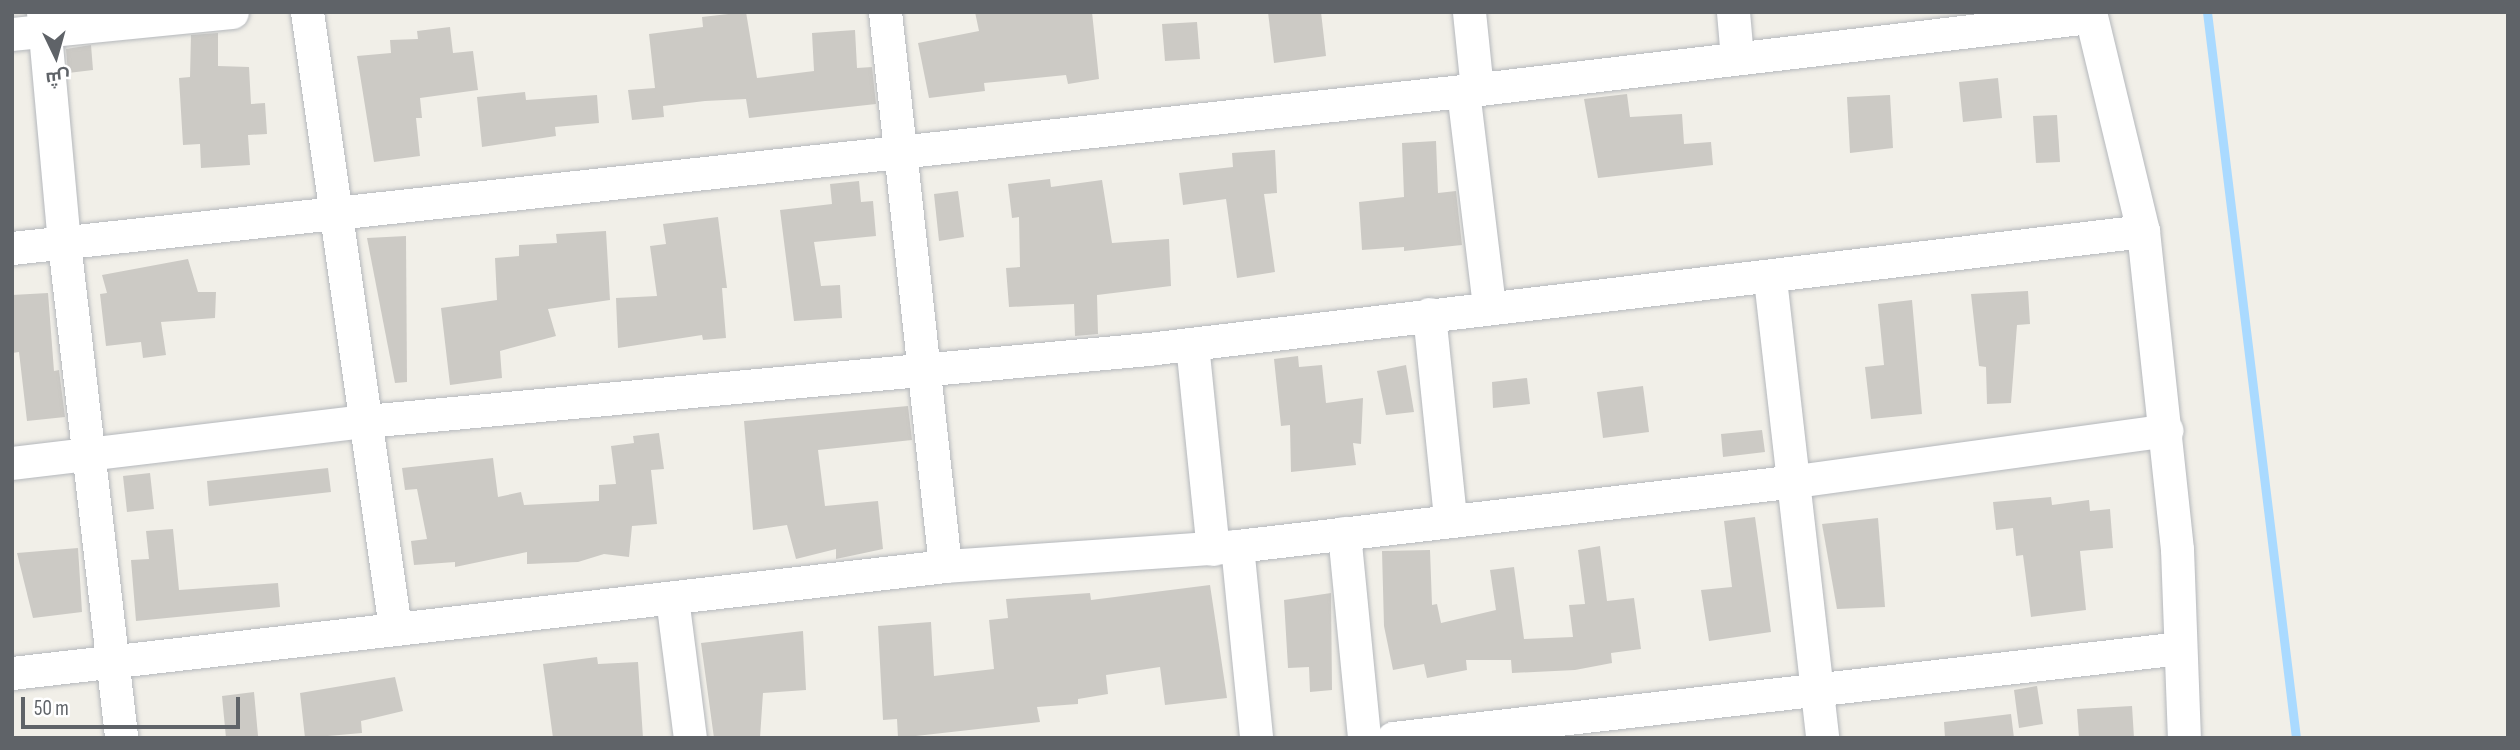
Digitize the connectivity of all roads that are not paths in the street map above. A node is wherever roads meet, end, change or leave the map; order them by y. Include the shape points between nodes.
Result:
1 (232, 12) edge
2 (306, 12) edge
3 (885, 12) edge
4 (1469, 12) edge
5 (1732, 12) edge
6 (2090, 15) edge
7 (33, 26) edge
8 (1737, 58) junction
9 (1470, 90) junction
10 (900, 150) junction
11 (333, 214) junction
12 (2143, 231) junction
13 (64, 243) junction
14 (12, 248) edge
15 (1770, 279) junction
16 (1489, 307) junction
17 (1429, 314) junction
18 (1192, 344) junction
19 (923, 368) junction
20 (366, 421) junction
21 (2167, 430) junction
22 (87, 453) junction
23 (12, 463) edge
24 (1796, 481) junction
25 (1450, 518) junction
26 (1344, 533) junction
27 (1225, 547) junction
28 (945, 566) junction
29 (672, 597) junction
30 (395, 628) junction
31 (2180, 648) junction
32 (112, 661) junction
33 (12, 673) edge
34 (1818, 690) junction
35 (1530, 729) edge
36 (121, 738) edge
37 (690, 738) edge
38 (1256, 738) edge
39 (1364, 738) edge
40 (1394, 738) edge
41 (1822, 738) edge
42 (2184, 738) edge

1 - 7 street
2 - 11 street
3 - 10 street
4 - 9 street
5 - 8 street
6 - 8 street
6 - 12 street
7 - 13 street
8 - 9 street
9 - 10 street
9 - 16 street
10 - 11 street
10 - 19 street
11 - 13 street
11 - 20 street
12 - 15 street
12 - 21 street
13 - 14 street
13 - 22 street
15 - 16 street
15 - 24 street
16 - 17 street
17 - 18 street
17 - 25 street
18 - 19 street
18 - 27 street
19 - 20 street
19 - 28 street
20 - 22 street
20 - 30 street
21 - 24 street
21 - 31 street
22 - 23 street
22 - 32 street
24 - 25 street
24 - 34 street
25 - 26 street
26 - 27 street
26 - 39 street
27 - 28 street
27 - 38 street
28 - 29 street
29 - 30 street
29 - 37 street
30 - 32 street
31 - 34 street
31 - 42 street
32 - 33 street
32 - 36 street
34 - 35 street
34 - 41 street
35 - 40 street

